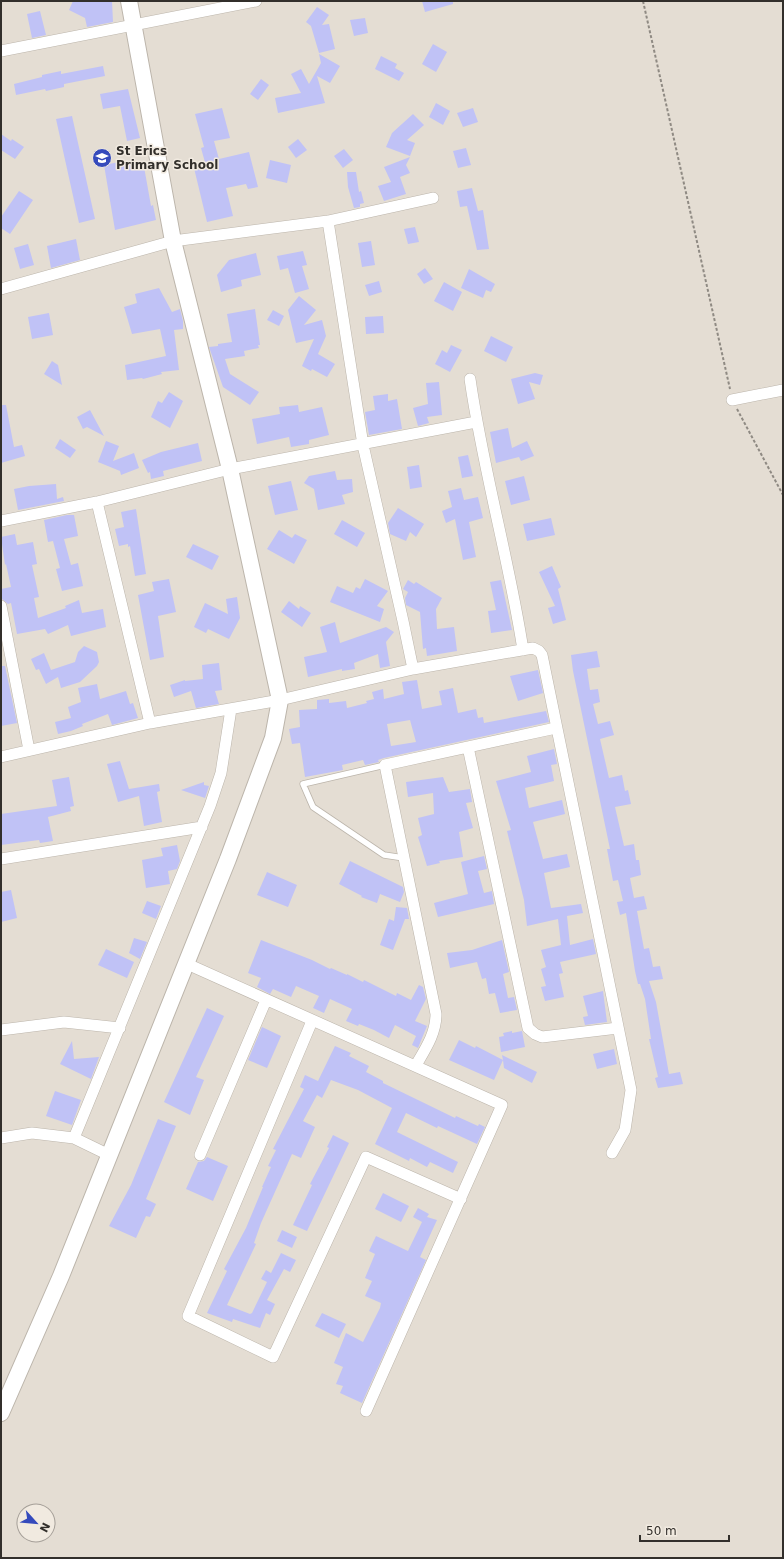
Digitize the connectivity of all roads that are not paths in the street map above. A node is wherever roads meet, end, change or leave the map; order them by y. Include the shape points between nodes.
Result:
1 (129, 1) edge
2 (256, 1) edge
3 (133, 24) junction
4 (1, 51) edge
5 (433, 198) dead end
6 (328, 221) junction
7 (172, 241) junction
8 (1, 289) edge
9 (470, 379) dead end
10 (783, 390) edge
11 (732, 400) road end
12 (476, 422) junction
13 (363, 445) junction
14 (230, 469) junction
15 (97, 502) junction
16 (1, 521) edge
17 (1, 606) edge
18 (524, 650) junction
19 (413, 669) junction
20 (280, 700) junction
21 (231, 709) junction
22 (150, 723) junction
23 (556, 728) junction
24 (468, 747) junction
25 (30, 750) junction
26 (1, 757) edge
27 (384, 766) junction
28 (202, 827) junction
29 (404, 858) junction
30 (1, 859) edge
31 (184, 964) junction
32 (266, 1000) junction
33 (312, 1021) junction
34 (120, 1028) junction
35 (618, 1028) junction
36 (1, 1030) edge
37 (416, 1065) junction
38 (1, 1138) edge
39 (74, 1138) junction
40 (612, 1153) dead end
41 (200, 1155) dead end
42 (109, 1156) junction
43 (461, 1199) junction
44 (366, 1411) dead end
45 (1, 1413) edge

1 - 3 street
2 - 3 street
3 - 4 street
3 - 7 street
5 - 6 street
6 - 7 street
6 - 13 street
7 - 8 street
7 - 14 street
9 - 12 street
10 - 11 street
12 - 13 street
12 - 18 street via 515,597
13 - 14 street
13 - 19 street
14 - 15 street
14 - 20 street
15 - 16 street
15 - 22 street
17 - 25 street
18 - 19 street
18 - 23 street via 533,648 542,655
19 - 20 street
20 - 21 street
20 - 31 street via 273,738 228,859
21 - 22 street
21 - 28 street via 221,773
22 - 25 street
23 - 24 street
23 - 35 street
24 - 27 street
24 - 35 street via 528,1028 542,1037
25 - 26 street
27 - 29 street
27 - 29 lane via 304,784 313,807 384,855
28 - 30 street
28 - 34 street
29 - 37 street via 436,1014 432,1037
31 - 32 street
31 - 42 street
32 - 33 street
32 - 41 street
33 - 37 street
33 - 43 street via 188,1316 273,1357 366,1157
34 - 36 street via 64,1022
34 - 39 street
35 - 40 street via 632,1090 624,1130
37 - 43 street via 502,1105
38 - 39 street via 32,1133
39 - 42 street
42 - 45 street via 61,1276
43 - 44 street

